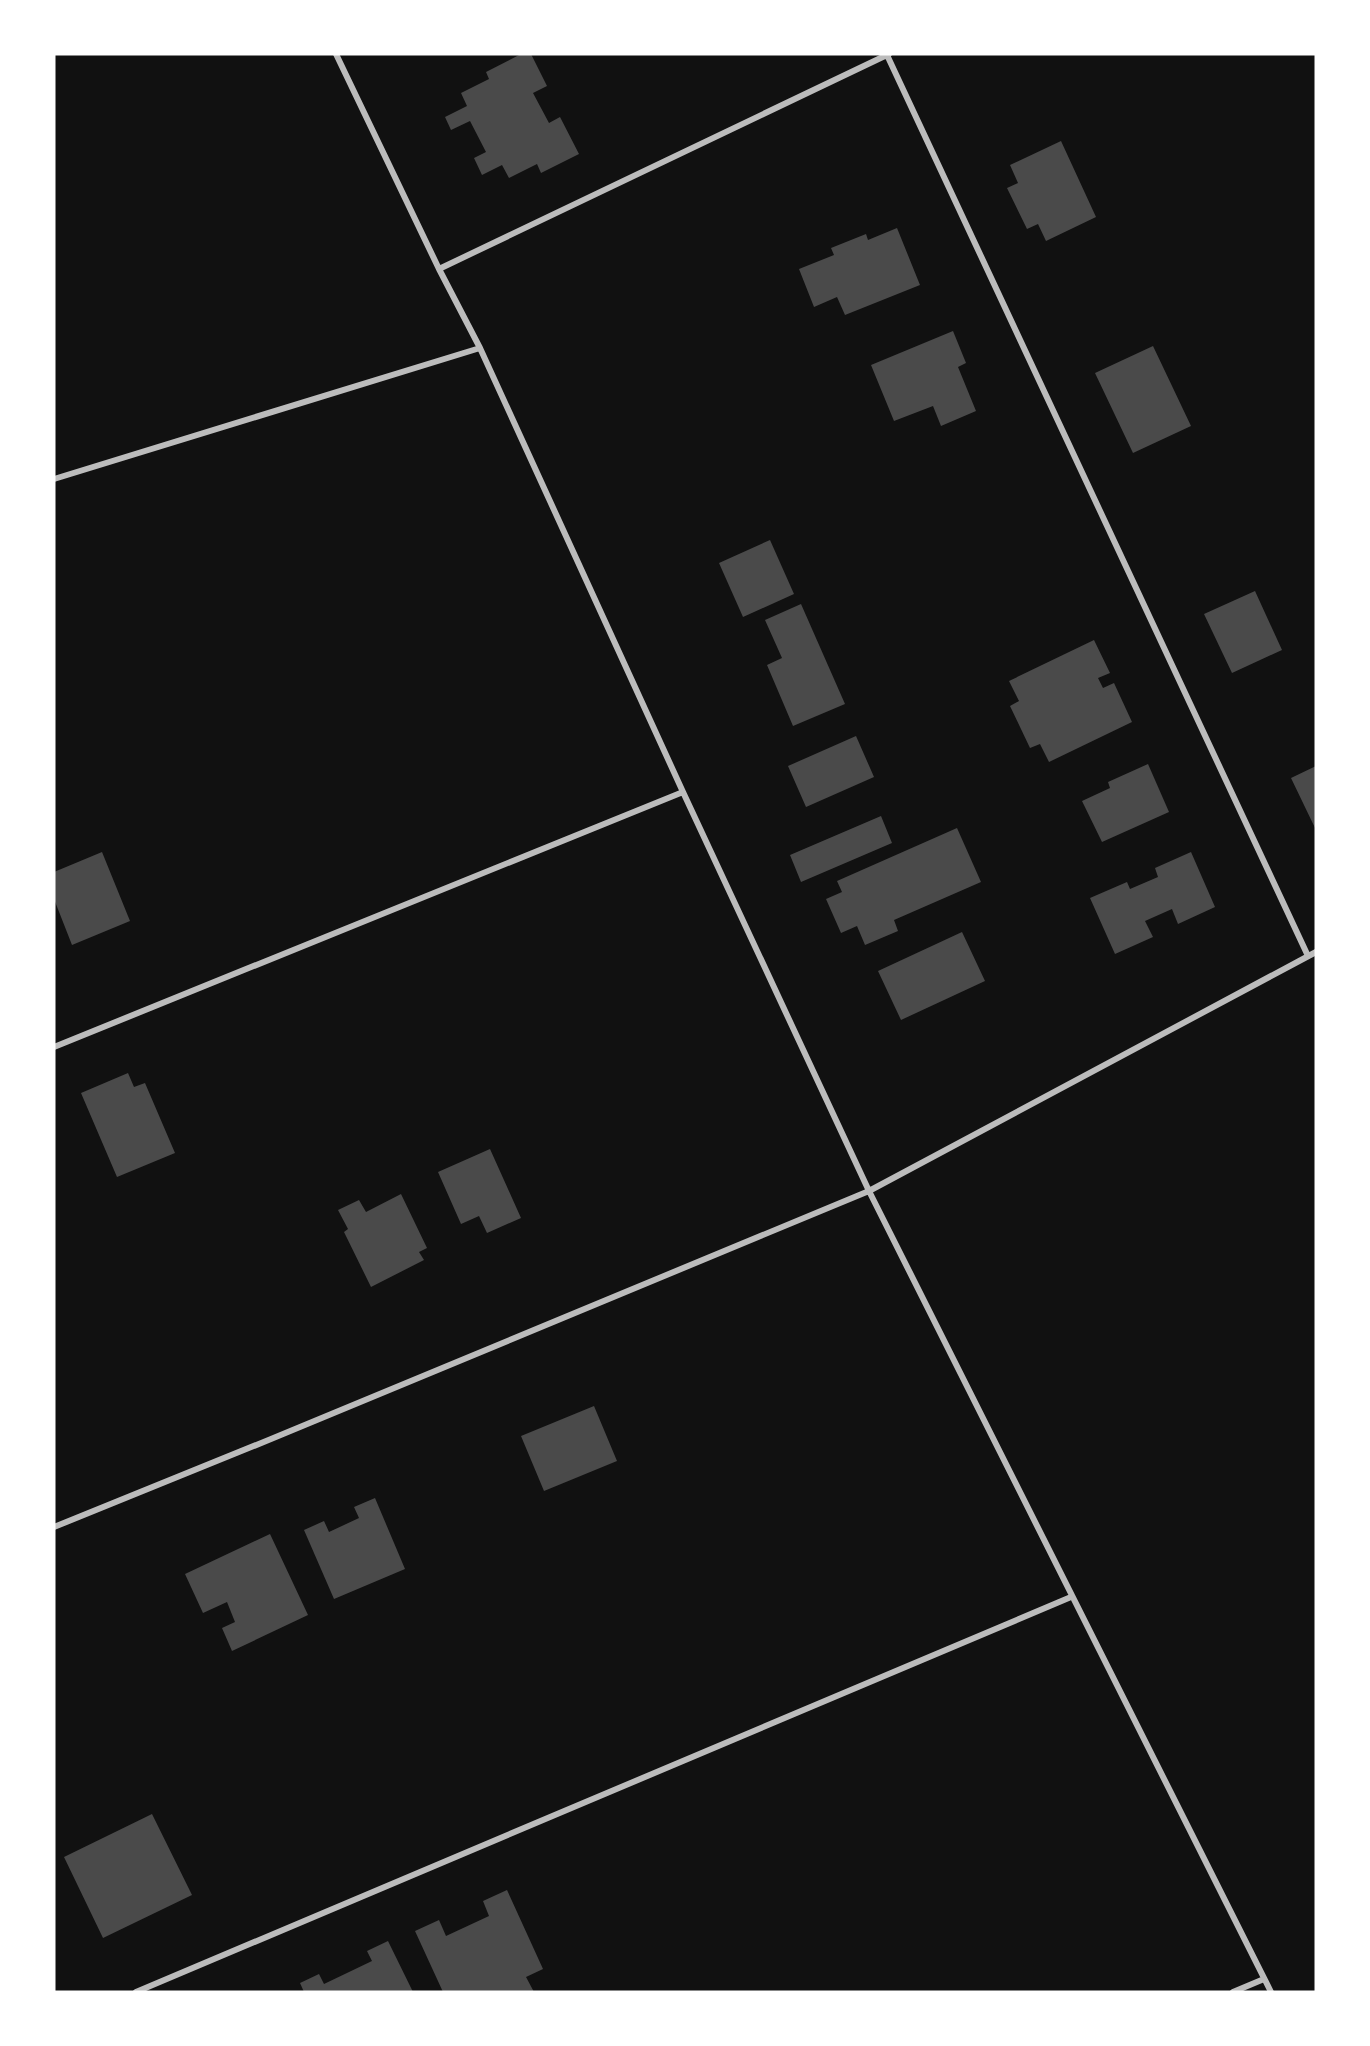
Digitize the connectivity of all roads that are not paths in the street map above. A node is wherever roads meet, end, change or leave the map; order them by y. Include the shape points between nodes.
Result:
1 (336, 54) edge
2 (888, 55) edge
3 (438, 269) junction
4 (480, 348) junction
5 (54, 479) edge
6 (683, 792) junction
7 (1316, 952) edge
8 (1308, 956) junction
9 (54, 1047) edge
10 (869, 1191) junction
11 (54, 1527) edge
12 (1071, 1597) junction
13 (1264, 1979) junction
14 (136, 1992) edge
15 (1233, 1992) edge
16 (1271, 1992) edge

1 - 3 street
2 - 3 street
2 - 8 street
3 - 4 street
4 - 5 street
4 - 6 street
6 - 9 street
6 - 10 street
7 - 8 street
8 - 10 street
10 - 11 street
10 - 12 street
12 - 13 street
12 - 14 street
13 - 15 street
13 - 16 street

